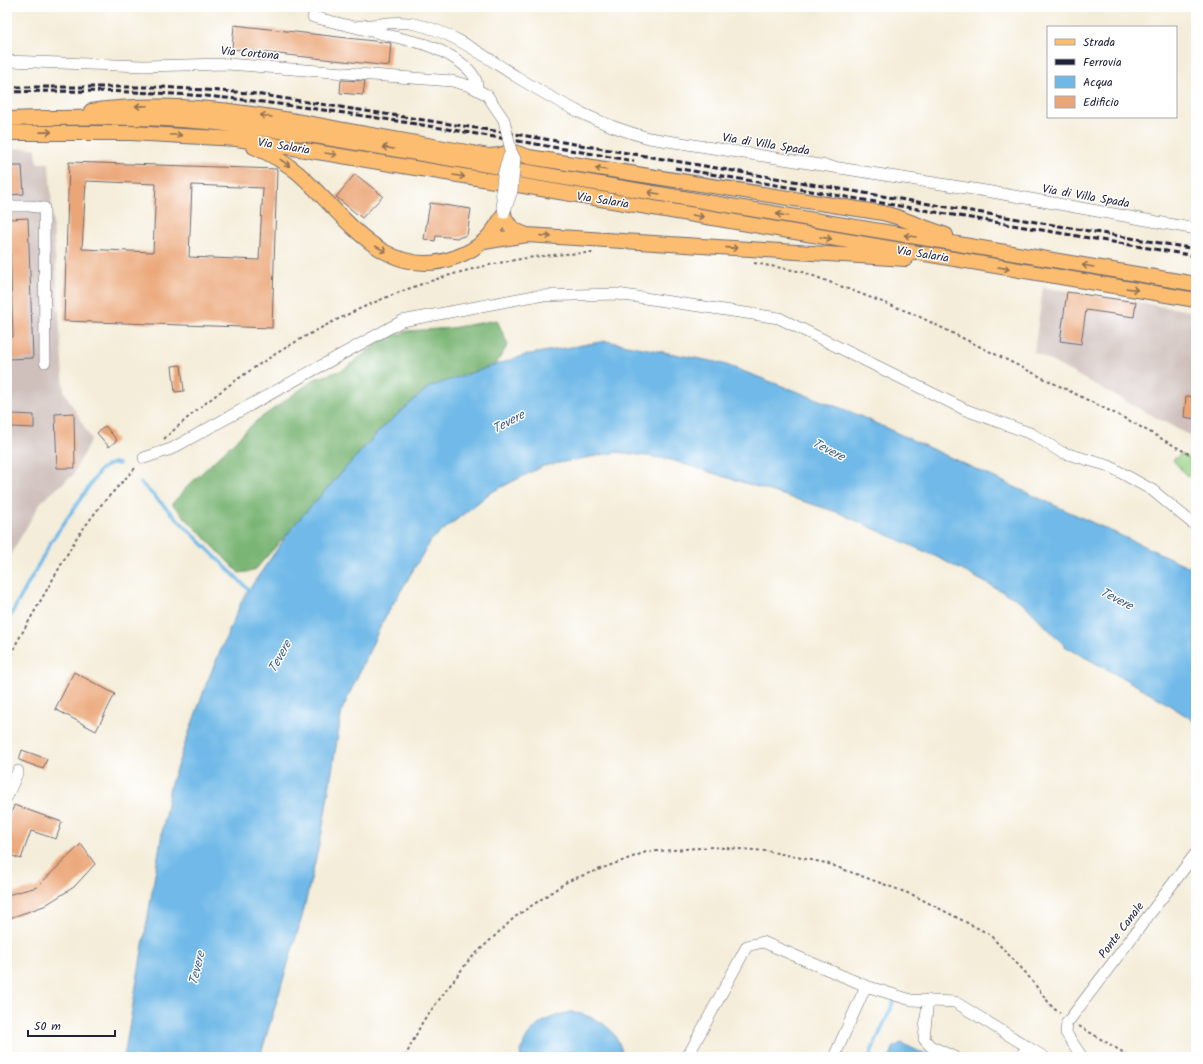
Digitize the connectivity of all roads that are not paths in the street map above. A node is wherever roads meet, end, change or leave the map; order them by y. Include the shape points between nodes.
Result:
1 (313, 17) dead end
2 (355, 26) junction
3 (7, 61) edge
4 (482, 92) junction
5 (59, 117) junction
6 (7, 119) edge
7 (7, 133) edge
8 (237, 139) junction
9 (511, 151) junction
10 (7, 206) edge
11 (504, 213) junction
12 (1196, 230) edge
13 (528, 235) junction
14 (484, 242) junction
15 (990, 250) junction
16 (966, 261) junction
17 (1196, 284) edge
18 (1196, 300) edge
19 (45, 362) dead end
20 (144, 458) road end
21 (1196, 526) edge
22 (18, 771) dead end
23 (7, 797) edge
24 (1196, 852) edge
25 (866, 986) junction
26 (928, 1000) junction
27 (1027, 1046) junction
28 (683, 1057) edge
29 (834, 1057) edge
30 (954, 1057) edge
31 (1021, 1057) edge
32 (1044, 1057) edge
33 (1082, 1057) edge

1 - 2 street, Via di Villa Spada
2 - 4 street, Via di Villa Spada via 438,49 473,74
2 - 12 street, Via di Villa Spada via 404,23 434,29 466,44 518,78 583,114 619,130 649,138 992,192
3 - 4 street, Via Cortona via 143,66 227,64 452,82
4 - 9 street, Via di Villa Spada, bridge via 504,120
5 - 6 main road, Via Salaria
9 -> 5 main road via 489,156 302,122 184,107 109,108
15 -> 5 main road, Via Salaria via 304,134 177,120
7 -> 8 main road, Via Salaria via 130,133
8 -> 14 main road via 284,162 360,235 390,254 413,261 439,262 460,256
8 -> 16 main road, Via Salaria
9 - 11 street, bridge via 501,189
15 -> 9 main road via 897,217 529,157
10 - 19 street via 44,208
11 - 13 main road via 509,225
11 - 14 main road
13 - 14 main road
13 -> 16 main road
17 -> 15 main road, Via Salaria
16 -> 18 main road, Via Salaria
20 - 21 street via 171,449 402,320 534,296 617,294 779,318 966,410 1032,434 1062,452 1109,466 1152,490
22 - 23 street
24 - 33 street, Ponte Canale, bridge via 1068,1020 1066,1033
25 - 26 street via 911,1000
25 - 28 street via 763,942 747,946 689,1054
25 - 29 street
26 - 27 street via 956,1002
26 - 30 street via 924,1039 930,1046
27 - 31 street
27 - 32 street

